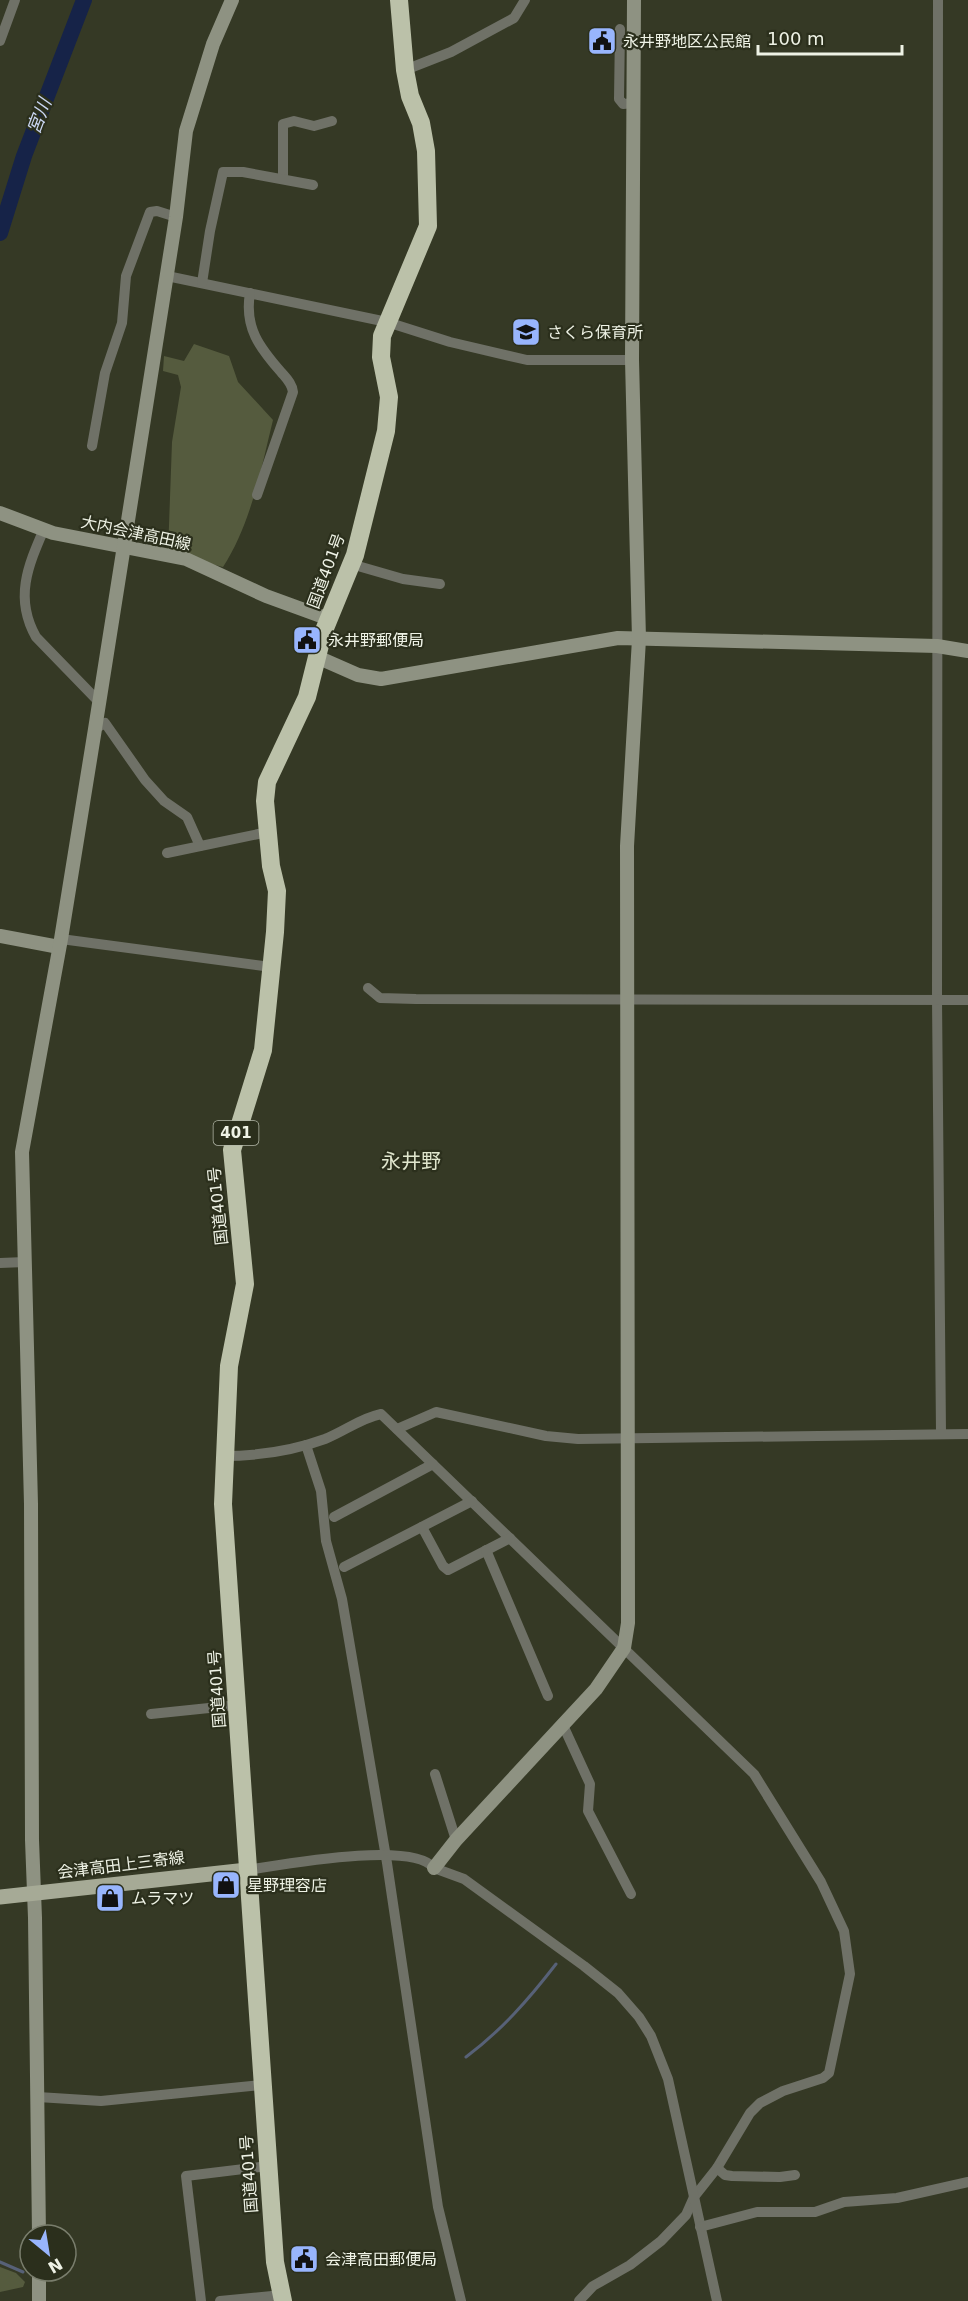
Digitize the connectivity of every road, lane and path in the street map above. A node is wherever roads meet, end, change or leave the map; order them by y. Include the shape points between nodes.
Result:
1 (15, 0) edge
2 (232, 0) edge
3 (399, 0) edge
4 (525, 0) edge
5 (634, 0) edge
6 (938, 0) edge
7 (620, 29) dead end
8 (0, 41) edge
9 (405, 70) junction
10 (634, 103) junction
11 (332, 120) dead end
12 (283, 179) junction
13 (313, 185) dead end
14 (176, 217) junction
15 (167, 276) junction
16 (202, 283) junction
17 (250, 293) junction
18 (387, 322) junction
19 (632, 360) junction
20 (92, 446) dead end
21 (257, 495) dead end
22 (0, 513) edge
23 (44, 529) junction
24 (124, 548) junction
25 (351, 564) junction
26 (440, 585) dead end
27 (329, 619) junction
28 (639, 639) junction
29 (937, 646) junction
30 (968, 651) edge
31 (317, 657) junction
32 (99, 702) junction
33 (95, 729) junction
34 (268, 832) junction
35 (200, 846) junction
36 (167, 853) dead end
37 (0, 936) edge
38 (60, 943) junction
39 (271, 967) junction
40 (368, 987) dead end
41 (937, 999) junction
42 (628, 1000) junction
43 (968, 1000) edge
44 (25, 1262) junction
45 (0, 1263) edge
46 (397, 1429) junction
47 (941, 1433) junction
48 (968, 1434) edge
49 (630, 1437) junction
50 (306, 1445) junction
51 (224, 1456) junction
52 (433, 1464) junction
53 (472, 1501) junction
54 (334, 1517) dead end
55 (422, 1527) junction
56 (510, 1538) junction
57 (486, 1550) junction
58 (344, 1567) dead end
59 (624, 1648) junction
60 (548, 1696) dead end
61 (238, 1705) junction
62 (151, 1714) dead end
63 (562, 1723) junction
64 (435, 1774) dead end
65 (456, 1840) junction
66 (385, 1855) junction
67 (434, 1868) junction
68 (247, 1870) junction
69 (34, 1894) junction
70 (631, 1894) dead end
71 (0, 1897) edge
72 (262, 2085) junction
73 (38, 2097) junction
74 (268, 2166) junction
75 (717, 2168) junction
76 (795, 2175) dead end
77 (968, 2182) edge
78 (694, 2197) junction
79 (39, 2223) edge
80 (700, 2226) junction
81 (39, 2283) edge
82 (282, 2298) edge
83 (39, 2301) edge
84 (201, 2301) edge
85 (220, 2301) edge
86 (461, 2301) edge
87 (579, 2301) edge
88 (717, 2301) edge

1 - 8 street
2 - 14 street via 192,106
3 - 9 highway, 国道401号 / 401
4 - 9 street via 514,18
5 - 10 street
6 - 29 street
7 - 10 street via 619,99 623,104
9 - 18 highway, 国道401号 / 401 via 410,96 422,123 429,213 425,234
10 - 19 street
11 - 12 street via 314,126 294,121 283,124
12 - 13 street
12 - 16 street via 224,172 213,212
14 - 15 street
14 - 20 street via 150,212 129,265 122,323 105,373
15 - 16 street
15 - 24 street
16 - 17 street
17 - 18 street
17 - 21 street via 255,341 293,392
18 - 19 street via 450,342 537,362
18 - 25 highway, 国道401号 / 401 via 381,342 388,397 386,430
19 - 28 street
22 - 23 street, 大内会津高田線
23 - 24 street, 大内会津高田線
23 - 32 street via 23,585 30,627
24 - 27 street, 大内会津高田線 via 186,559 266,596
24 - 32 street
25 - 26 street
25 - 27 highway, 国道401号 / 401
27 - 31 highway, 国道401号 / 401
28 - 29 street
28 - 31 street via 618,638 381,679 358,675
28 - 42 street via 627,846
29 - 30 street
29 - 41 street
31 - 34 highway, 国道401号 / 401 via 307,697 267,782
32 - 33 street
33 - 35 street via 105,723 145,780 164,801 187,817
33 - 38 street
34 - 35 street
34 - 39 highway, 国道401号 / 401 via 277,891
35 - 36 street
37 - 38 street
38 - 39 street
38 - 44 street via 22,1152
39 - 51 highway, 国道401号 / 401 via 262,1050 232,1150 245,1284 231,1350
40 - 42 street via 380,998
41 - 42 street
41 - 43 street
41 - 47 street
42 - 49 street
44 - 45 street
44 - 69 street via 32,1504
46 - 49 street via 436,1412 546,1436
46 - 50 street via 381,1414
46 - 52 street
47 - 48 street
47 - 49 street
49 - 59 street via 628,1623
50 - 51 street via 258,1455
50 - 66 street via 321,1491 326,1541 339,1582
51 - 61 highway, 国道401号 / 401 via 223,1504
52 - 53 street
52 - 54 street
53 - 55 street
53 - 56 street
55 - 57 street via 445,1569
55 - 58 street
56 - 57 street
56 - 59 street
57 - 60 street
59 - 63 street via 596,1689
59 - 75 street via 754,1774 821,1882 844,1931 850,1974 829,2073 760,2103
61 - 62 street
61 - 68 highway, 国道401号 / 401
63 - 65 street
63 - 70 street via 590,1784 588,1811
64 - 65 street
65 - 67 street
66 - 67 street via 407,1856
66 - 68 street
66 - 86 street via 438,2207
67 - 78 street via 464,1879 584,1966 618,1993 639,2017 668,2079
68 - 69 main road, 会津高田上三寄線
68 - 72 highway, 国道401号 / 401
69 - 71 main road, 会津高田上三寄線
69 - 73 street
72 - 73 street via 101,2101
72 - 74 highway, 国道401号 / 401
73 - 79 street
74 - 82 highway, 国道401号 / 401 via 274,2262
74 - 84 street via 186,2176
75 - 76 street via 732,2176
75 - 78 street
77 - 80 street via 897,2198 844,2202 815,2212 757,2212
78 - 80 street
78 - 87 street via 690,2210 661,2241 593,2286
80 - 88 street
81 - 83 street
82 - 85 street

